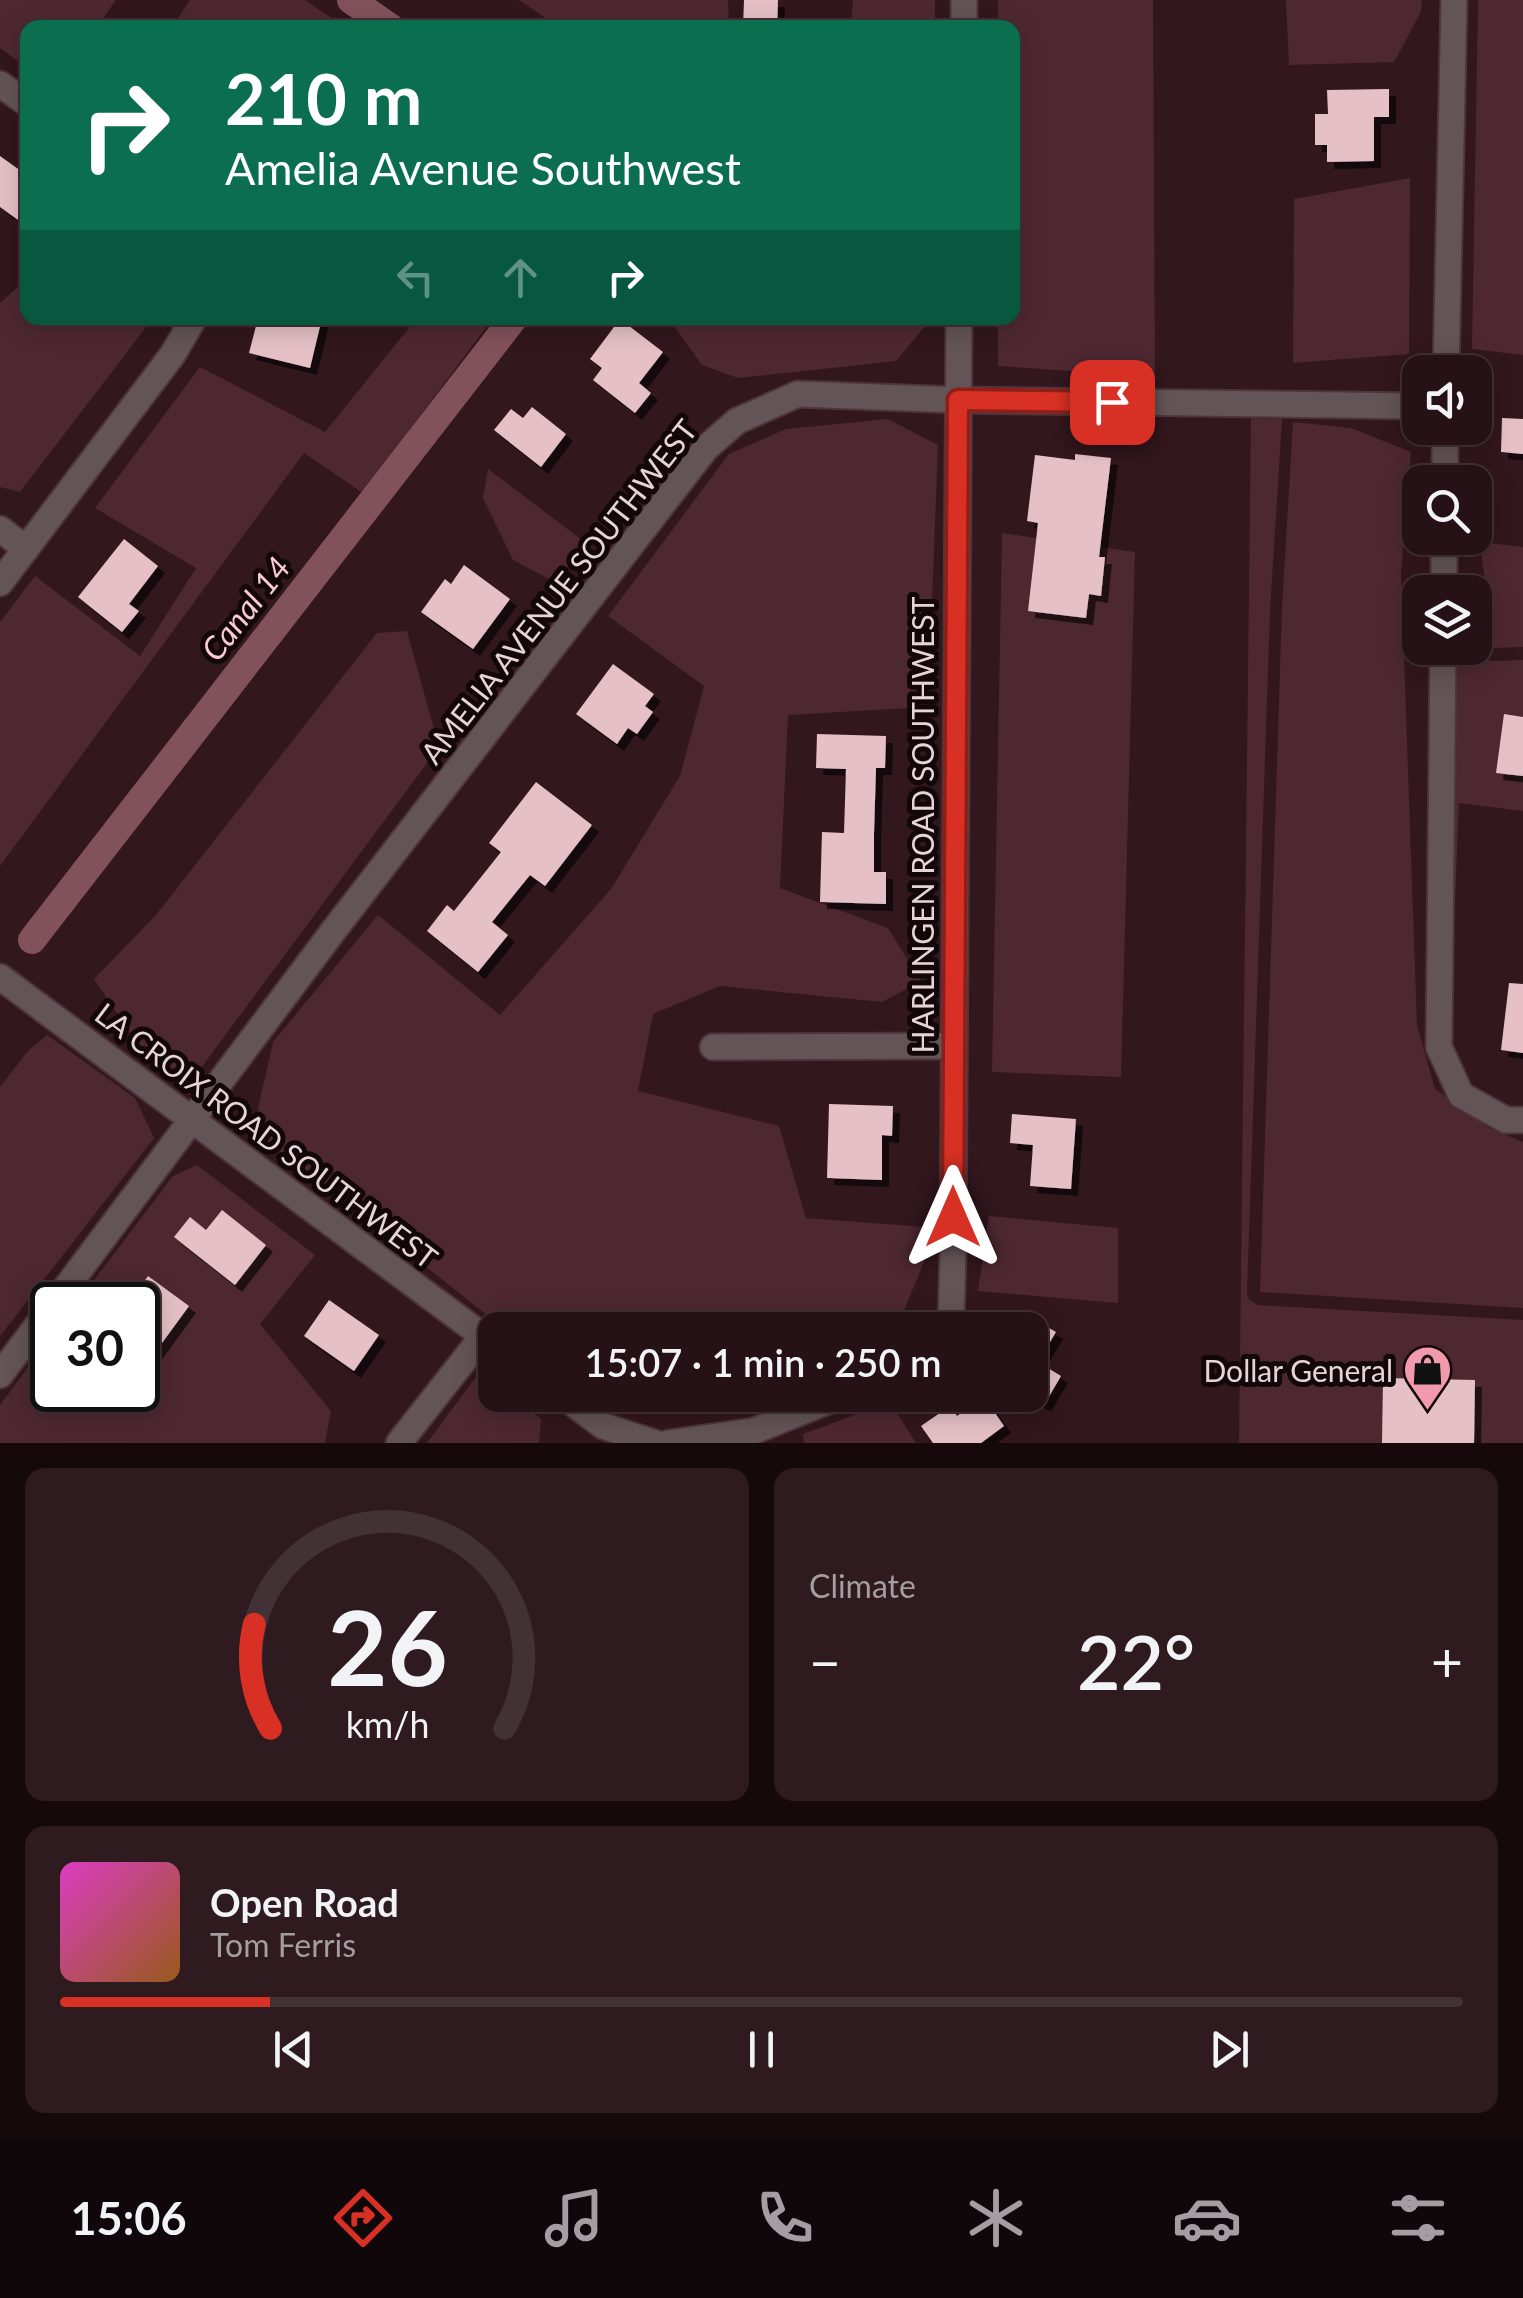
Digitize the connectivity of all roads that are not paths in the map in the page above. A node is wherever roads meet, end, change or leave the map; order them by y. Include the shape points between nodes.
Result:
1 (1454, 0) edge
2 (190, 325) edge
3 (959, 325) edge
4 (1446, 355) edge
5 (958, 400) junction
6 (1402, 406) edge
7 (0, 529) edge
8 (26, 549) junction
9 (0, 583) edge
10 (1443, 665) edge
11 (0, 977) edge
12 (953, 1046) junction
13 (713, 1047) dead end
14 (193, 1120) junction
15 (1523, 1120) edge
16 (70, 1282) edge
17 (951, 1312) edge
18 (478, 1332) edge
19 (30, 1335) edge
20 (478, 1353) edge
21 (0, 1375) edge
22 (584, 1412) edge
23 (808, 1412) edge
24 (756, 1437) edge
25 (400, 1443) edge
26 (655, 1443) edge
27 (669, 1443) edge

1 - 4 street
2 - 8 street
3 - 5 street, HARLINGEN ROAD SOUTHWEST
5 - 6 street, AMELIA AVENUE SOUTHWEST
5 - 12 street, HARLINGEN ROAD SOUTHWEST
5 - 14 street, AMELIA AVENUE SOUTHWEST via 798,394 737,421 706,448
7 - 8 street
8 - 9 street
10 - 15 street via 1439,1047 1461,1095 1506,1120
11 - 14 street, LA CROIX ROAD SOUTHWEST
12 - 13 street
12 - 17 street, HARLINGEN ROAD SOUTHWEST
14 - 16 street, AMELIA AVENUE SOUTHWEST
14 - 18 street, LA CROIX ROAD SOUTHWEST
19 - 21 street, AMELIA AVENUE SOUTHWEST
20 - 25 street
22 - 26 street via 603,1426
23 - 24 street
24 - 27 street

